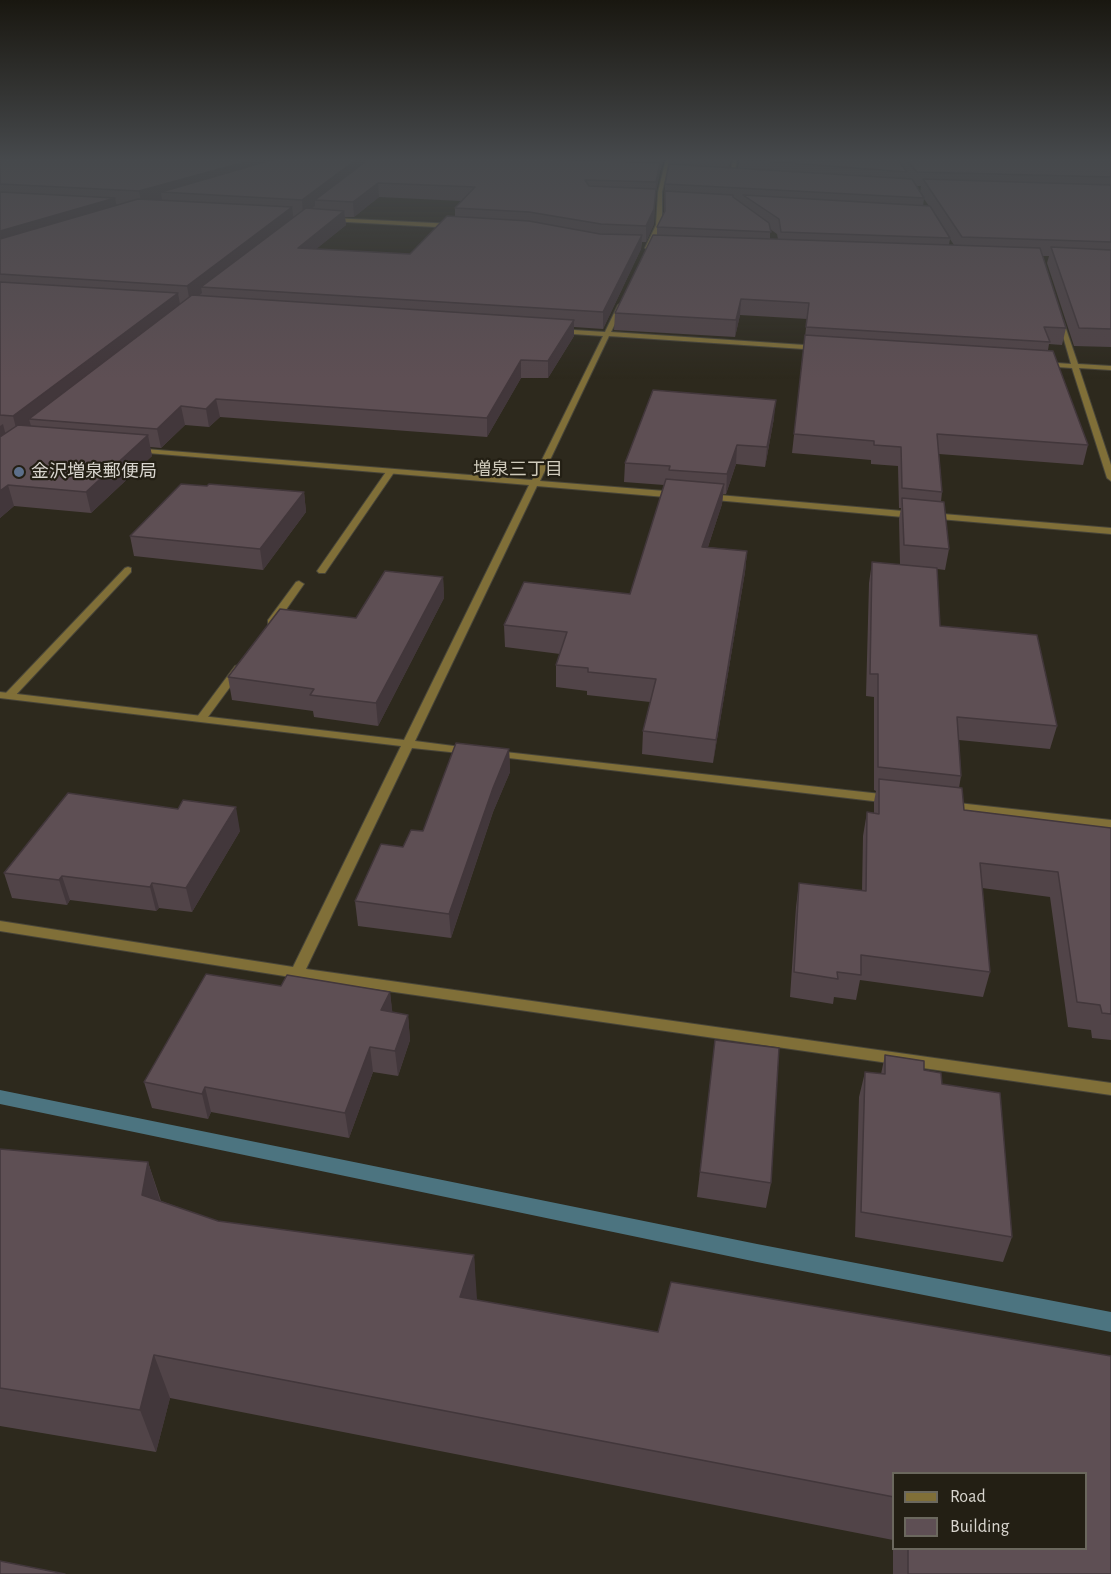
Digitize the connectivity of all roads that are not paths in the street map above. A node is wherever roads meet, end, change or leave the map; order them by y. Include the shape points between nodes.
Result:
1 (656, 232) edge
2 (640, 245) edge
3 (650, 245) junction
4 (661, 245) edge
5 (645, 254) edge
6 (622, 302) edge
7 (1058, 315) edge
8 (548, 330) edge
9 (607, 334) junction
10 (829, 349) edge
11 (1040, 363) edge
12 (1075, 366) junction
13 (1111, 368) edge
14 (129, 449) edge
15 (391, 471) junction
16 (1111, 478) edge
17 (536, 483) junction
18 (688, 496) edge
19 (700, 497) edge
20 (1111, 531) edge
21 (128, 570) dead end
22 (322, 571) dead end
23 (300, 584) dead end
24 (264, 633) edge
25 (243, 662) edge
26 (5, 696) edge
27 (201, 719) junction
28 (410, 744) junction
29 (909, 801) edge
30 (932, 804) edge
31 (1111, 824) edge
32 (0, 926) edge
33 (297, 973) junction
34 (1111, 1089) edge

1 - 3 street
2 - 3 street
3 - 4 street
3 - 5 street
6 - 9 street
7 - 12 street
8 - 9 street
9 - 10 street
9 - 17 street
11 - 12 street
12 - 13 street
12 - 16 street
14 - 15 street
15 - 17 street
15 - 22 street
17 - 18 street
17 - 28 street
19 - 20 street
21 - 26 street
23 - 24 street
25 - 27 street
26 - 27 street
27 - 28 street
28 - 29 street
28 - 33 street
30 - 31 street
32 - 33 street
33 - 34 street

